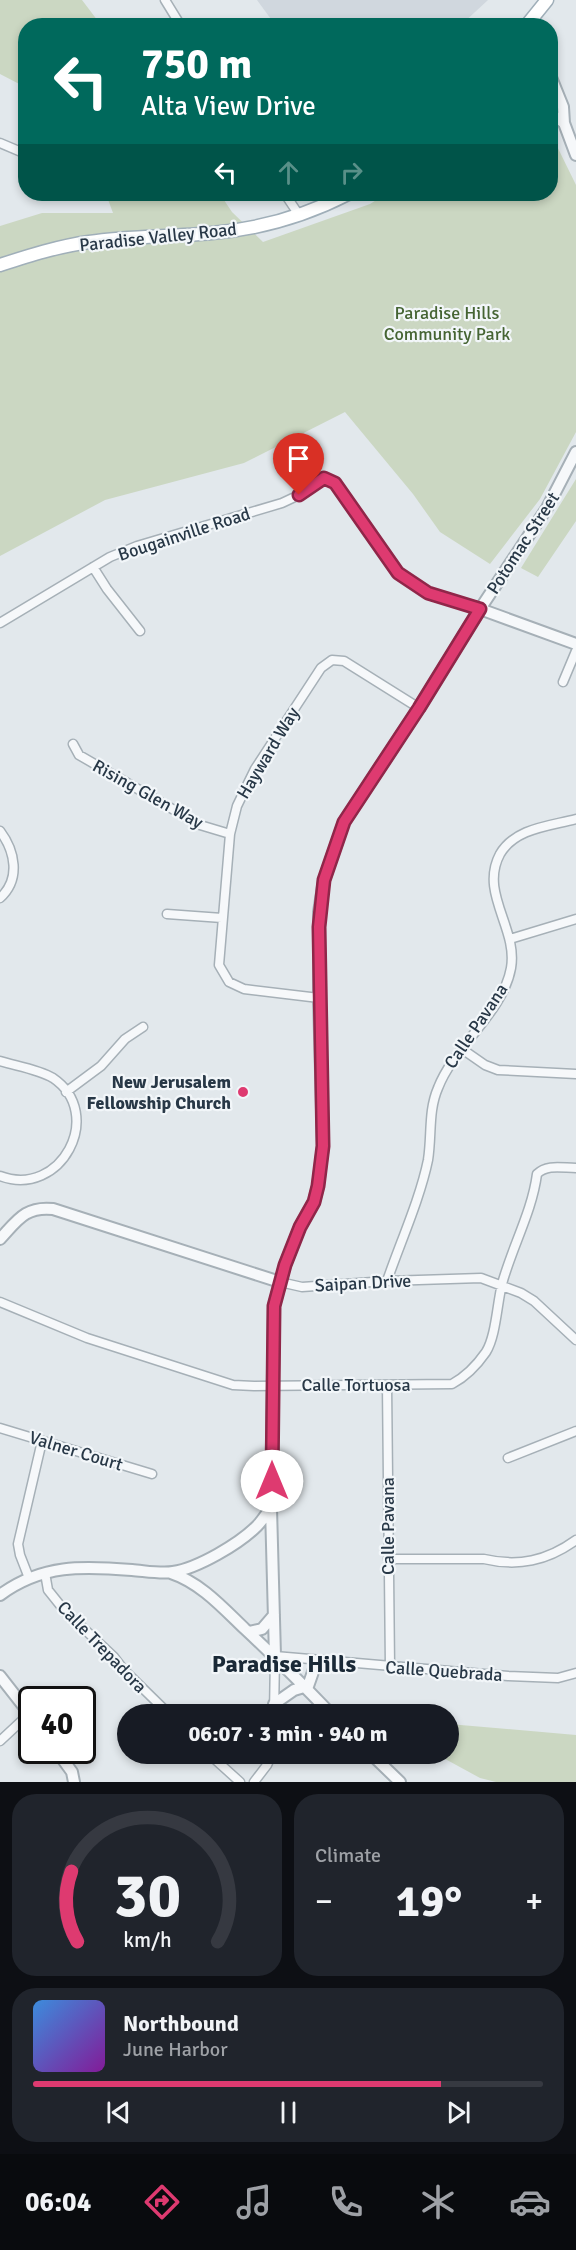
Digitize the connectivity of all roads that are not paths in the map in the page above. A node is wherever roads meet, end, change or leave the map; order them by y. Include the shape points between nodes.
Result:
1 (165, 0) edge
2 (547, 0) edge
3 (176, 18) edge
4 (532, 18) edge
5 (558, 95) edge
6 (558, 119) edge
7 (564, 123) junction
8 (0, 143) edge
9 (18, 151) edge
10 (576, 155) edge
11 (289, 201) edge
12 (331, 201) edge
13 (298, 215) junction
14 (1, 261) edge
15 (576, 452) edge
16 (93, 567) junction
17 (480, 609) junction
18 (0, 623) edge
19 (140, 631) dead end
20 (576, 644) edge
21 (576, 651) edge
22 (563, 682) dead end
23 (419, 708) junction
24 (72, 744) dead end
25 (576, 819) edge
26 (0, 831) edge
27 (230, 834) junction
28 (0, 898) edge
29 (167, 914) dead end
30 (222, 918) junction
31 (576, 920) edge
32 (510, 939) junction
33 (319, 998) junction
34 (142, 1027) dead end
35 (462, 1049) junction
36 (0, 1061) edge
37 (576, 1074) edge
38 (66, 1092) junction
39 (576, 1168) edge
40 (0, 1176) edge
41 (0, 1239) edge
42 (387, 1281) junction
43 (280, 1282) junction
44 (502, 1284) junction
45 (0, 1302) edge
46 (575, 1337) edge
47 (387, 1385) junction
48 (272, 1386) junction
49 (0, 1428) edge
50 (576, 1431) edge
51 (42, 1441) junction
52 (508, 1458) dead end
53 (152, 1474) dead end
54 (271, 1508) junction
55 (576, 1540) edge
56 (388, 1559) junction
57 (45, 1573) junction
58 (171, 1573) junction
59 (29, 1578) junction
60 (0, 1595) edge
61 (274, 1615) junction
62 (249, 1632) junction
63 (275, 1656) junction
64 (325, 1661) junction
65 (390, 1667) junction
66 (576, 1673) edge
67 (0, 1676) edge
68 (306, 1688) junction
69 (18, 1699) edge
70 (159, 1704) edge
71 (274, 1704) edge
72 (280, 1704) edge
73 (321, 1704) edge
74 (18, 1725) edge
75 (0, 1741) edge
76 (66, 1764) edge
77 (220, 1764) edge
78 (267, 1764) edge
79 (381, 1764) edge
80 (74, 1782) edge
81 (240, 1782) edge
82 (254, 1782) edge
83 (400, 1782) edge

1 - 3 street
2 - 4 main road
5 - 7 street
6 - 7 street
7 - 10 street
8 - 9 street
11 - 13 street
12 - 13 main road, Paradise Valley Road
13 - 14 main road, Paradise Valley Road via 212,234 86,242
15 - 17 street, Potomac Street via 547,508
16 - 17 street, Bougainville Road via 137,546 282,502 324,478 339,488 398,573 428,593
16 - 18 street, Bougainville Road
16 - 19 street
17 - 20 street
17 - 23 street, Potomac Street
21 - 22 street
23 - 27 street, Hayward Way via 344,661 328,662 246,784
23 - 33 street, Potomac Street via 349,813 333,848 319,912
24 - 27 street, Rising Glen Way via 79,755 200,825
25 - 32 street, Calle Pavana via 520,833 499,855 493,887
26 - 28 street via 14,857 10,887
27 - 30 street, Hayward Way
29 - 30 street
30 - 33 street, Hayward Way via 219,965 229,982 244,989
31 - 32 street
32 - 35 street, Calle Pavana via 511,963 504,989
33 - 43 street, Potomac Street via 323,1146 318,1186
34 - 38 street
35 - 37 street via 498,1070
35 - 42 street, Calle Pavana via 442,1079 432,1104 428,1159
36 - 38 street via 53,1079
38 - 40 street via 76,1123 74,1139 62,1161 34,1178 15,1180
39 - 44 street, Calle Tortuosa via 550,1167 537,1174
41 - 43 street, Saipan Drive via 34,1209 53,1209
42 - 43 street, Saipan Drive via 302,1287
42 - 44 street, Saipan Drive via 481,1278
43 - 48 street, Potomac Street via 274,1306
44 - 46 street, Saipan Drive via 534,1301
44 - 47 street, Calle Tortuosa via 487,1351 461,1379 452,1384
45 - 48 street, Calle Tortuosa via 87,1338 214,1379
47 - 48 street, Calle Tortuosa
47 - 56 street, Calle Pavana
48 - 54 street, Potomac Street
49 - 51 street, Valner Court
50 - 52 street
51 - 53 street, Valner Court
51 - 59 street via 18,1544
54 - 58 street via 257,1526 219,1554 195,1567
54 - 61 street, Potomac Street
55 - 56 street via 546,1558 527,1563
56 - 65 street, Calle Pavana
57 - 58 street via 85,1567
57 - 59 street
57 - 70 street, Calle Trepadora via 48,1590 64,1610
58 - 62 street via 214,1599
59 - 60 street
61 - 62 street via 262,1629
61 - 63 street, Potomac Street
62 - 63 street
63 - 64 street, Calle Quebrada
63 - 68 street
63 - 71 street
64 - 65 street, Calle Quebrada
64 - 68 street via 314,1669
65 - 66 street, Calle Quebrada via 558,1678
67 - 69 street
68 - 72 street via 296,1689
68 - 73 street
74 - 75 street
76 - 80 street
77 - 81 street
78 - 82 street
79 - 83 street

